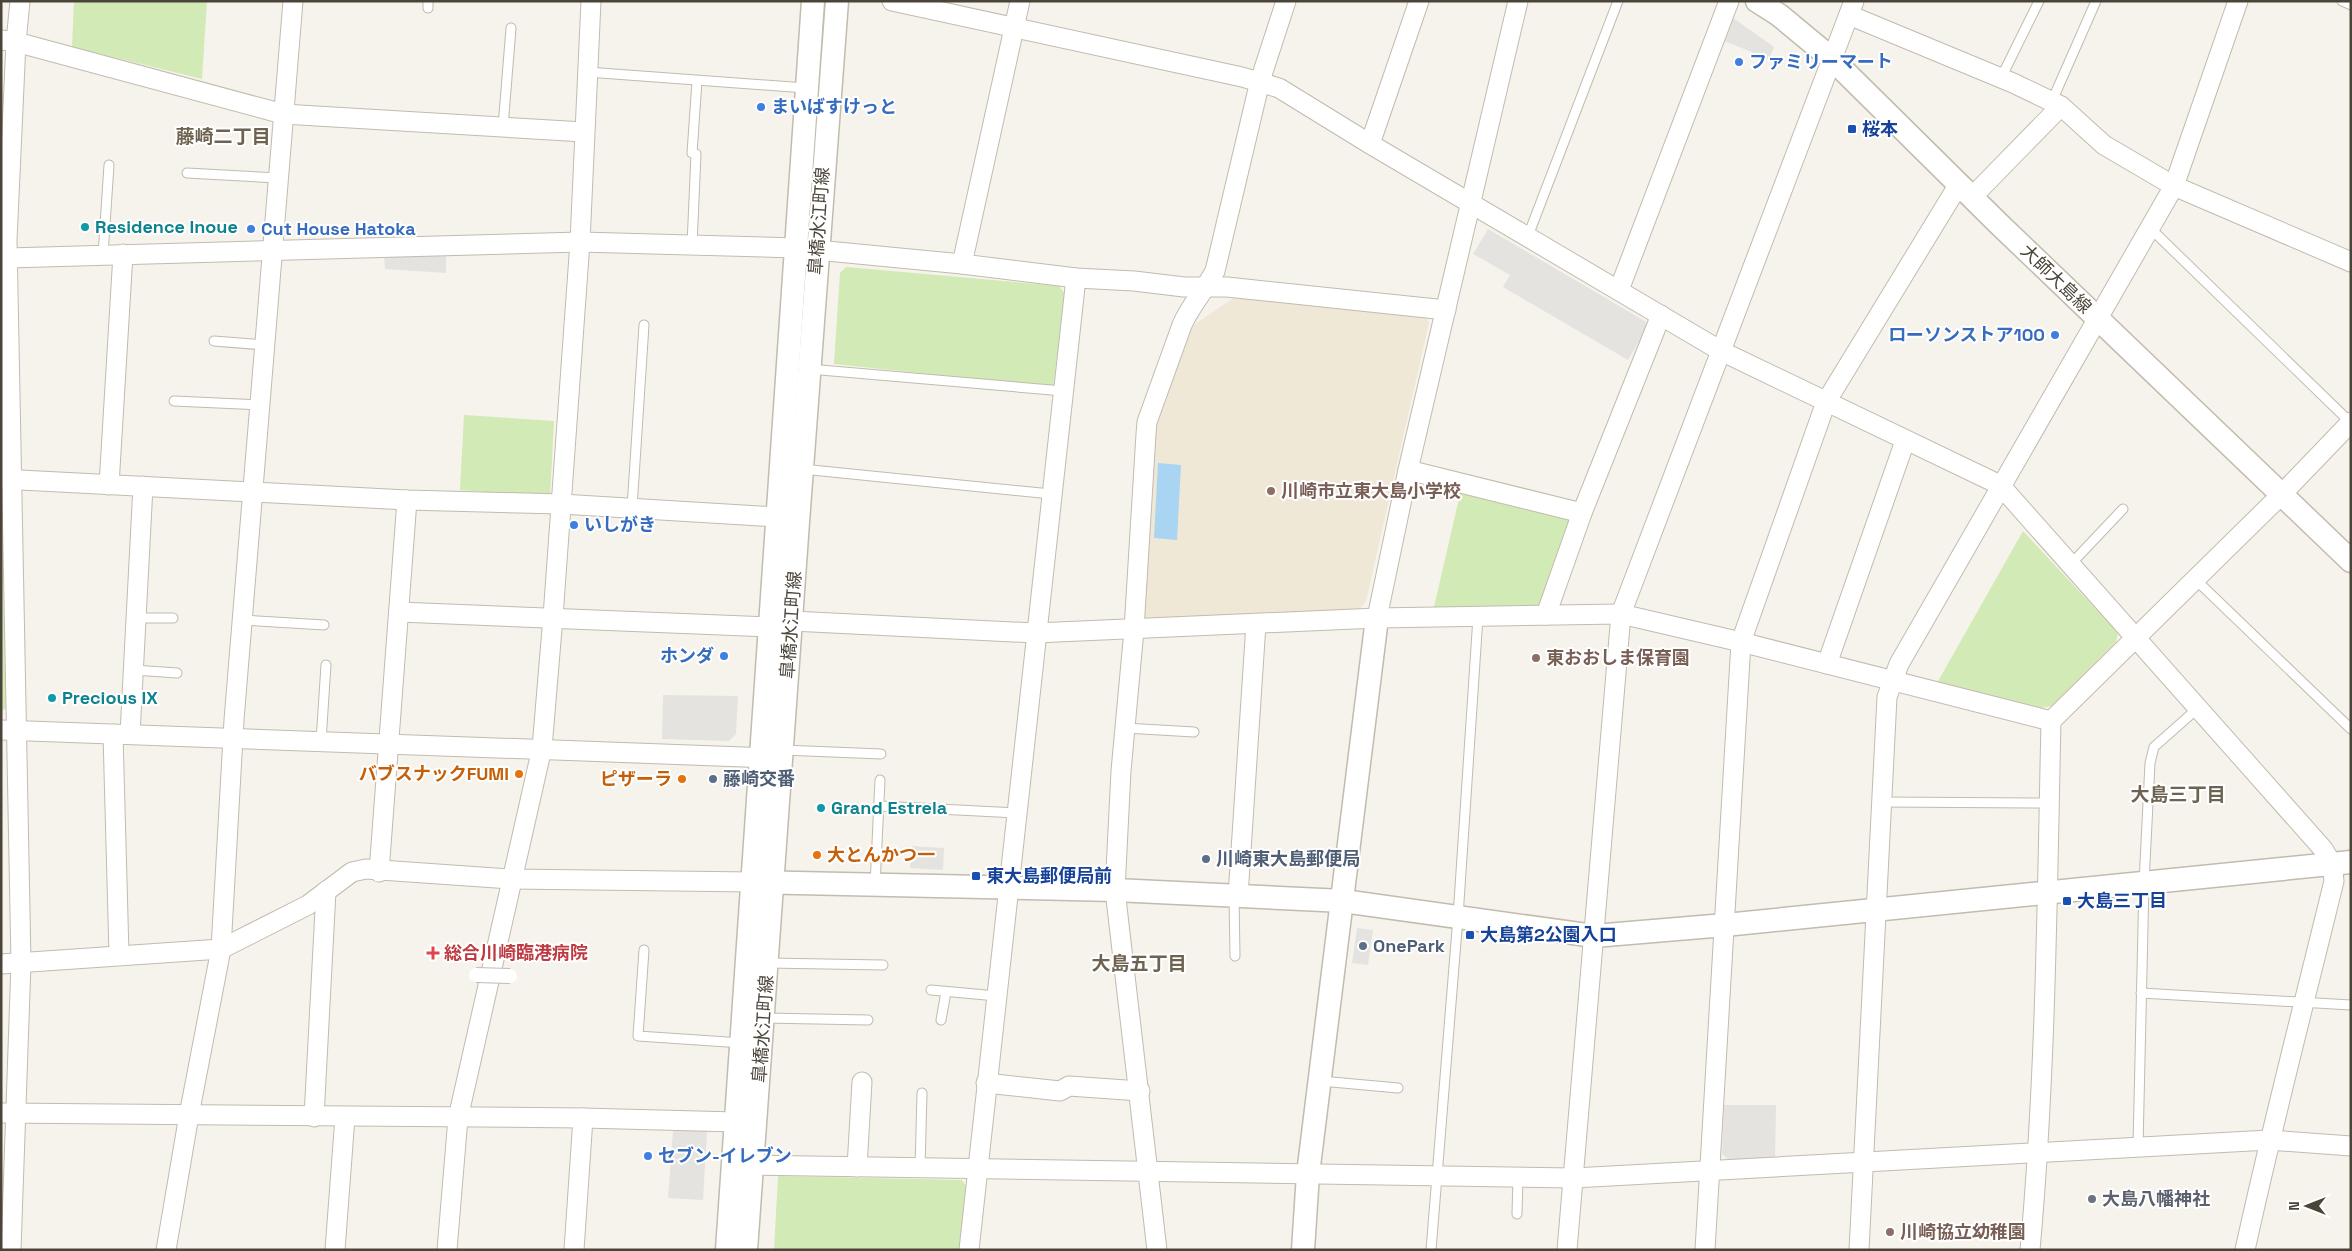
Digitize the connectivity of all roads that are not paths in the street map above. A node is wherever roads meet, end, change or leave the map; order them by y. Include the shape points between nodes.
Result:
1 (20, 1) edge
2 (293, 1) edge
3 (591, 1) edge
4 (814, 1) edge
5 (837, 1) edge
6 (892, 1) edge
7 (1020, 1) edge
8 (1286, 1) edge
9 (1419, 1) edge
10 (1518, 1) edge
11 (1618, 1) edge
12 (1729, 1) edge
13 (1758, 1) edge
14 (2039, 1) edge
15 (2096, 1) edge
16 (2238, 1) edge
17 (2342, 1) edge
18 (2351, 5) edge
19 (1851, 8) edge
20 (1014, 27) junction
21 (511, 28) dead end
22 (9, 41) edge
23 (1831, 58) junction
24 (587, 72) junction
25 (2001, 78) junction
26 (697, 81) junction
27 (1260, 81) junction
28 (808, 88) junction
29 (2057, 103) junction
30 (283, 114) junction
31 (503, 127) junction
32 (584, 132) junction
33 (1370, 144) junction
34 (109, 165) dead end
35 (187, 173) dead end
36 (278, 178) junction
37 (2174, 186) junction
38 (1965, 191) junction
39 (1472, 203) junction
40 (2150, 228) junction
41 (1528, 236) junction
42 (580, 242) junction
43 (692, 245) junction
44 (272, 249) junction
45 (806, 249) junction
46 (123, 254) junction
47 (103, 255) junction
48 (5, 257) edge
49 (2351, 262) edge
50 (962, 264) junction
51 (1076, 278) junction
52 (1206, 287) junction
53 (1619, 290) junction
54 (1446, 310) junction
55 (1661, 315) junction
56 (2098, 319) junction
57 (644, 326) dead end
58 (214, 341) dead end
59 (264, 345) junction
60 (1721, 351) junction
61 (808, 369) junction
62 (1063, 391) junction
63 (174, 401) dead end
64 (1826, 402) junction
65 (260, 405) junction
66 (2351, 422) edge
67 (1905, 441) junction
68 (802, 469) junction
69 (1408, 470) junction
70 (6, 480) edge
71 (109, 485) junction
72 (2000, 485) junction
73 (143, 486) junction
74 (253, 492) junction
75 (1051, 494) junction
76 (2281, 495) junction
77 (406, 500) junction
78 (561, 504) junction
79 (632, 508) junction
80 (2123, 509) dead end
81 (1582, 513) junction
82 (778, 516) junction
83 (2351, 561) edge
84 (2070, 565) junction
85 (2195, 579) junction
86 (399, 612) junction
87 (1621, 614) junction
88 (1546, 615) junction
89 (1478, 616) junction
90 (553, 617) junction
91 (137, 618) junction
92 (172, 618) dead end
93 (1377, 618) junction
94 (242, 620) junction
95 (781, 624) junction
96 (1256, 624) junction
97 (324, 625) dead end
98 (1134, 630) junction
99 (1035, 633) junction
100 (2136, 637) junction
101 (1741, 642) junction
102 (1826, 664) junction
103 (326, 666) dead end
104 (134, 670) junction
105 (177, 673) dead end
106 (1893, 681) junction
107 (2198, 708) junction
108 (2051, 721) junction
109 (1125, 728) junction
110 (2351, 729) edge
111 (8, 730) edge
112 (1194, 732) dead end
113 (122, 734) junction
114 (233, 739) junction
115 (321, 741) junction
116 (389, 743) junction
117 (542, 748) junction
118 (881, 754) dead end
119 (776, 755) junction
120 (880, 780) dead end
121 (1883, 802) junction
122 (2050, 803) junction
123 (879, 806) junction
124 (1018, 812) junction
125 (2342, 863) edge
126 (379, 872) junction
127 (511, 879) junction
128 (764, 882) junction
129 (2144, 883) junction
130 (875, 885) junction
131 (1010, 888) junction
132 (1115, 890) junction
133 (326, 891) junction
134 (2048, 892) junction
135 (1236, 896) junction
136 (1343, 901) junction
137 (1877, 909) junction
138 (1458, 917) junction
139 (1725, 925) junction
140 (1594, 936) junction
141 (221, 949) junction
142 (644, 950) dead end
143 (119, 954) junction
144 (1235, 956) dead end
145 (768, 962) junction
146 (21, 963) junction
147 (1, 964) edge
148 (882, 965) dead end
149 (476, 975) dead end
150 (510, 976) dead end
151 (931, 990) dead end
152 (946, 992) junction
153 (2141, 993) junction
154 (997, 996) junction
155 (2306, 1002) junction
156 (2351, 1005) edge
157 (764, 1018) junction
158 (868, 1020) dead end
159 (942, 1020) dead end
160 (742, 1043) junction
161 (1320, 1080) junction
162 (862, 1082) dead end
163 (986, 1084) junction
164 (1398, 1088) dead end
165 (1140, 1091) junction
166 (922, 1093) dead end
167 (8, 1113) edge
168 (189, 1115) junction
169 (314, 1116) junction
170 (345, 1117) junction
171 (458, 1118) junction
172 (582, 1118) junction
173 (736, 1122) junction
174 (2269, 1140) junction
175 (2351, 1146) edge
176 (2138, 1147) junction
177 (2039, 1153) junction
178 (1864, 1162) junction
179 (753, 1165) junction
180 (857, 1167) junction
181 (920, 1168) junction
182 (977, 1169) junction
183 (1709, 1170) junction
184 (1148, 1171) junction
185 (1308, 1174) junction
186 (1436, 1176) junction
187 (1518, 1177) junction
188 (1574, 1178) junction
189 (1517, 1214) dead end
190 (11, 1250) edge
191 (166, 1250) edge
192 (336, 1250) edge
193 (447, 1250) edge
194 (574, 1250) edge
195 (727, 1250) edge
196 (746, 1250) edge
197 (969, 1250) edge
198 (1157, 1250) edge
199 (1303, 1250) edge
200 (1431, 1250) edge
201 (1567, 1250) edge
202 (1705, 1250) edge
203 (1859, 1250) edge
204 (2030, 1250) edge
205 (2245, 1250) edge

1 - 22 street via 19,28
2 - 30 street
3 - 24 street
4 - 28 street, 皐橋水江町線
5 - 45 street, 皐橋水江町線
6 - 20 street
7 - 20 street
8 - 27 street
9 - 33 street
10 - 39 street
11 - 41 lane
12 - 53 street
13 - 23 street, 大師大島線
14 - 25 lane
15 - 29 lane
16 - 37 street
17 - 18 lane
19 - 23 street
19 - 25 street
20 - 27 street
20 - 50 street
21 - 31 lane
22 - 30 street
22 - 48 street
23 - 38 street, 大師大島線
23 - 60 street
24 - 26 lane
24 - 32 street
25 - 29 street
26 - 28 lane
26 - 43 lane via 692,153 696,154
27 - 33 street via 1279,88
27 - 52 street via 1215,271
28 - 45 street, 皐橋水江町線
29 - 37 street via 2104,144
29 - 38 street
30 - 31 street
30 - 36 street
31 - 32 street
32 - 42 street
33 - 39 street
34 - 47 lane
35 - 36 lane
36 - 44 street
37 - 40 street
37 - 49 street
38 - 56 street, 大師大島線
38 - 64 street
39 - 41 street
39 - 54 street
40 - 56 street
40 - 66 lane
41 - 53 street
42 - 43 street
42 - 44 street
42 - 78 street
43 - 45 street
44 - 46 street
44 - 59 street
45 - 50 street
45 - 61 street, 皐橋水江町線
45 - 82 street, 皐橋水江町線
46 - 47 street
46 - 71 street
47 - 48 street
48 - 70 street
50 - 51 street
51 - 52 street
51 - 62 street
52 - 54 street
52 - 98 street via 1187,313 1147,422
53 - 55 street
54 - 69 street
55 - 60 street
55 - 81 street
56 - 72 street
56 - 76 street, 大師大島線
57 - 79 lane
58 - 59 lane
59 - 65 street
60 - 64 street
60 - 87 street
61 - 62 lane
61 - 68 street, 皐橋水江町線
62 - 75 street
63 - 65 lane
64 - 67 street
64 - 101 street
65 - 74 street
66 - 76 street
67 - 72 street
67 - 102 street
68 - 75 lane
68 - 95 street, 皐橋水江町線
69 - 81 street
69 - 93 street
70 - 71 street
70 - 111 street
71 - 73 street
72 - 84 street
72 - 106 street via 1899,664
73 - 74 street
73 - 91 street
74 - 77 street
74 - 94 street
75 - 99 street
76 - 83 street, 大師大島線
76 - 85 street
77 - 78 street
77 - 86 street
78 - 79 street
78 - 90 street
79 - 82 street
80 - 84 lane
81 - 88 street
82 - 95 street, 皐橋水江町線
84 - 100 street
85 - 100 street
85 - 110 lane
86 - 90 street
86 - 116 street
87 - 88 street
87 - 101 street
87 - 140 street
88 - 89 street
89 - 93 street
89 - 138 lane
90 - 95 street
90 - 117 street
91 - 92 lane
91 - 104 street
93 - 96 street
93 - 136 street
94 - 97 lane
94 - 114 street
95 - 99 street
95 - 119 street, 皐橋水江町線
96 - 98 street
96 - 135 street
98 - 99 street
98 - 109 street
99 - 124 street
100 - 107 street
100 - 108 street
101 - 102 street
101 - 139 street
102 - 106 street
103 - 115 lane
104 - 105 lane
104 - 113 street
106 - 108 street
106 - 121 street via 1887,697
107 - 125 street via 2323,849
107 - 129 lane via 2154,747 2150,763
108 - 122 street
109 - 112 lane
109 - 132 street
111 - 113 street
111 - 146 street
113 - 114 street
113 - 143 street
114 - 115 street
114 - 141 street
115 - 116 street
116 - 117 street
116 - 126 street
117 - 119 street
117 - 127 street
118 - 119 lane
119 - 128 street, 皐橋水江町線
120 - 123 lane
121 - 122 lane
121 - 137 street
122 - 134 street
123 - 124 lane
123 - 130 lane
124 - 131 street
125 - 129 street
125 - 155 street via 2334,881
126 - 127 street
126 - 133 street via 366,869 352,872
127 - 128 street
127 - 171 street
128 - 130 street
128 - 145 street, 皐橋水江町線
128 - 160 street, 皐橋水江町線
129 - 134 street
129 - 153 lane
130 - 131 street
131 - 132 street
131 - 154 street
132 - 135 street
132 - 165 street
133 - 141 street via 308,905
133 - 169 street
134 - 137 street
134 - 177 street
135 - 136 street
135 - 144 lane
136 - 138 street
136 - 161 street
137 - 139 street
137 - 178 street
138 - 140 street
138 - 186 lane
139 - 140 street
139 - 183 street
140 - 188 street
141 - 143 street
141 - 168 street
142 - 160 lane via 638,1036
143 - 146 street
145 - 148 lane
145 - 157 street, 皐橋水江町線
146 - 147 street
146 - 167 street
149 - 150 street, bridge
151 - 152 lane
152 - 154 lane
152 - 159 lane
153 - 155 lane
153 - 176 lane
154 - 163 street
155 - 156 lane
155 - 174 street
157 - 158 lane
157 - 179 street, 皐橋水江町線
160 - 173 street, 皐橋水江町線
161 - 164 lane
161 - 185 street
162 - 180 street
163 - 165 street via 1060,1091 1069,1086
163 - 182 street
165 - 184 street
166 - 181 lane
167 - 168 street
167 - 190 street
168 - 169 street
168 - 191 street
169 - 170 street
170 - 171 street
170 - 192 street
171 - 172 street
171 - 193 street
172 - 173 street
172 - 194 street
173 - 195 street, 皐橋水江町線
174 - 175 street
174 - 176 street
174 - 205 street
176 - 177 street
177 - 178 street
177 - 204 street
178 - 183 street
178 - 203 street
179 - 180 street
179 - 196 street, 皐橋水江町線
180 - 181 street
181 - 182 street
182 - 184 street
182 - 197 street
183 - 188 street
183 - 202 street
184 - 185 street
184 - 198 street
185 - 186 street
185 - 199 street
186 - 187 street
186 - 200 lane
187 - 188 street
187 - 189 lane
188 - 201 street

